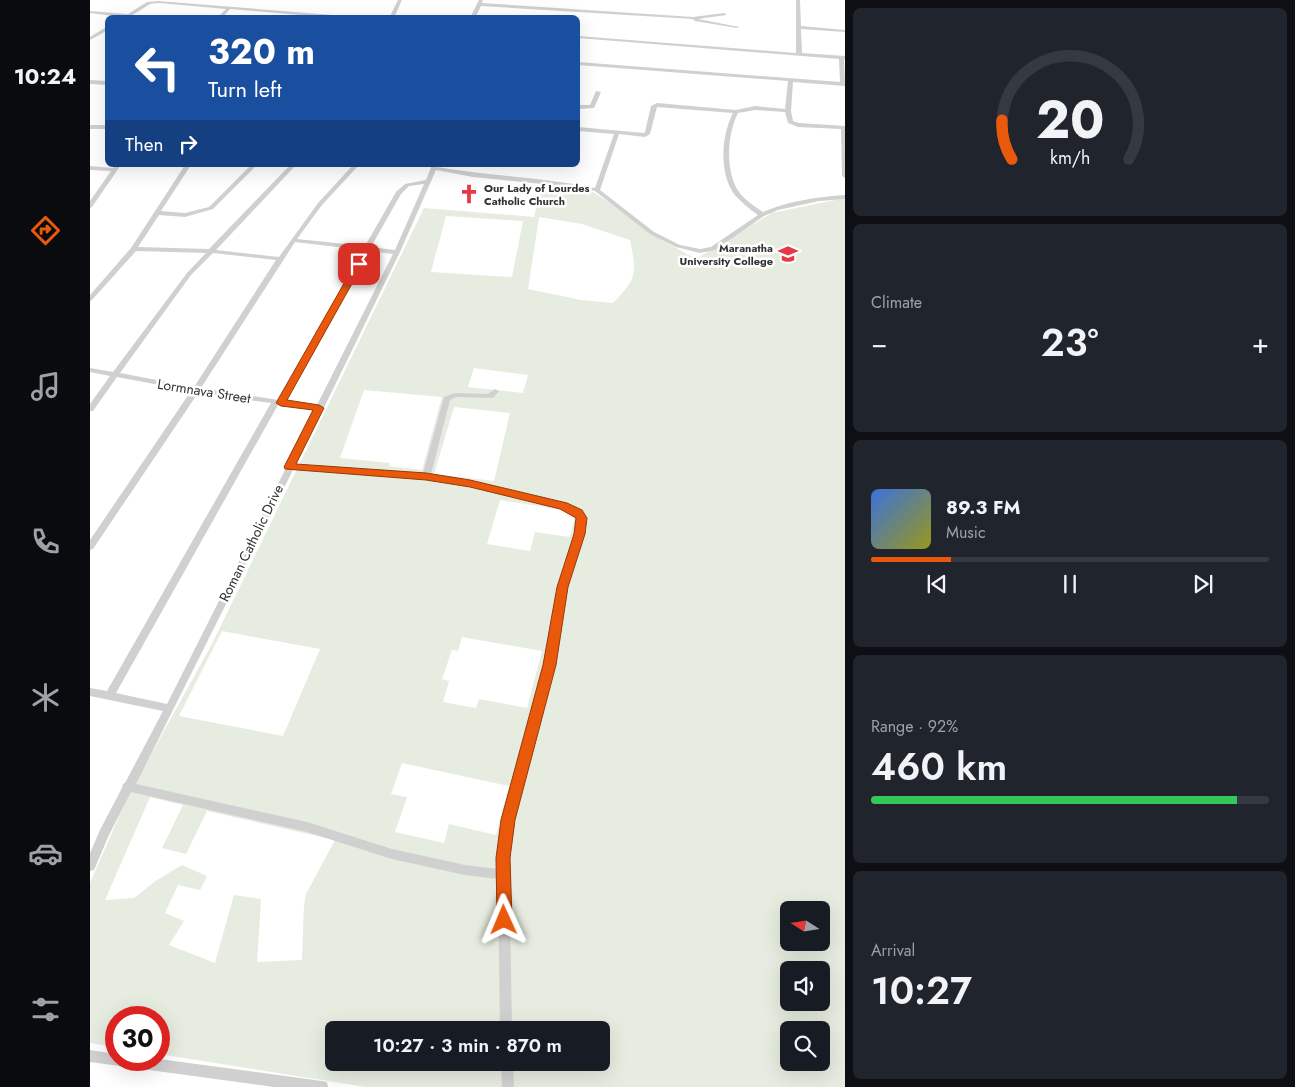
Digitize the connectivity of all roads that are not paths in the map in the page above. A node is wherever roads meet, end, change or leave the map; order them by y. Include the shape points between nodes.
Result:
1 (143, 0) edge
2 (210, 0) edge
3 (400, 0) edge
4 (561, 0) edge
5 (798, 0) edge
6 (176, 1) edge
7 (151, 2) junction
8 (480, 2) edge
9 (205, 6) junction
10 (229, 8) junction
11 (558, 9) junction
12 (90, 12) edge
13 (724, 14) dead end
14 (117, 15) edge
15 (128, 15) edge
16 (222, 15) edge
17 (319, 15) edge
18 (392, 15) edge
19 (474, 15) edge
20 (692, 18) junction
21 (737, 27) dead end
22 (798, 28) junction
23 (105, 29) edge
24 (845, 31) edge
25 (580, 37) edge
26 (90, 38) edge
27 (799, 54) junction
28 (843, 58) edge
29 (580, 63) edge
30 (791, 79) junction
31 (90, 82) edge
32 (105, 83) edge
33 (844, 83) edge
34 (598, 92) dead end
35 (580, 107) edge
36 (788, 111) junction
37 (736, 112) junction
38 (90, 127) edge
39 (105, 127) edge
40 (844, 128) edge
41 (580, 129) edge
42 (617, 133) junction
43 (187, 167) edge
44 (252, 167) edge
45 (291, 167) edge
46 (354, 167) edge
47 (435, 167) edge
48 (90, 168) edge
49 (116, 168) edge
50 (845, 176) edge
51 (428, 181) junction
52 (597, 190) junction
53 (845, 197) edge
54 (90, 206) edge
55 (156, 214) junction
56 (762, 215) junction
57 (293, 240) junction
58 (134, 249) junction
59 (368, 249) junction
60 (211, 251) junction
61 (397, 252) junction
62 (281, 259) junction
63 (90, 299) edge
64 (90, 370) edge
65 (116, 375) junction
66 (196, 390) junction
67 (494, 391) dead end
68 (278, 402) junction
69 (319, 408) junction
70 (90, 409) edge
71 (289, 467) junction
72 (426, 476) junction
73 (90, 547) edge
74 (90, 692) edge
75 (109, 696) junction
76 (168, 708) junction
77 (127, 787) junction
78 (90, 866) edge
79 (504, 875) junction
80 (506, 1021) edge
81 (90, 1056) edge
82 (105, 1058) edge
83 (170, 1067) edge
84 (507, 1071) edge
85 (322, 1087) edge
86 (508, 1087) edge

1 - 7 street
2 - 9 street
3 - 18 street
4 - 11 street
5 - 22 street
6 - 7 street
6 - 9 street
7 - 15 street
8 - 11 street
8 - 19 street
9 - 10 street
10 - 16 street
10 - 17 street
11 - 20 street
12 - 14 street
13 - 20 street
20 - 21 street
22 - 24 street
22 - 27 street
23 - 26 street
25 - 27 street
27 - 28 street
28 - 33 street
29 - 30 street
30 - 33 street
30 - 36 street
31 - 32 street
34 - 35 street via 592,107
36 - 37 street via 752,109
36 - 40 street via 793,124
37 - 42 street via 657,105 645,135
37 - 56 street via 726,135 728,176 738,196
38 - 39 street
40 - 50 street
41 - 42 street
42 - 52 street
43 - 55 street
44 - 55 street via 211,208 185,215
45 - 60 street
46 - 57 street
47 - 51 street, Roman Catholic Drive
47 - 52 street via 473,175
48 - 49 street
49 - 54 street
51 - 59 street via 403,187
51 - 61 street, Roman Catholic Drive
52 - 56 street via 652,233 692,250 713,249
53 - 56 street via 794,204
55 - 58 street
57 - 59 street
57 - 62 street
58 - 60 street
58 - 63 street
59 - 61 street
59 - 68 street
60 - 62 street
60 - 65 street via 189,274
61 - 69 street, Roman Catholic Drive
62 - 66 street
64 - 65 street, Lormnava Street
65 - 66 street, Lormnava Street
65 - 70 street
66 - 68 street, Lormnava Street
66 - 73 street
67 - 72 street via 490,396 455,394 447,398
68 - 69 street, Lormnava Street
68 - 75 street
69 - 71 street, Roman Catholic Drive
71 - 72 street
71 - 76 street, Roman Catholic Drive
72 - 79 street via 563,506 578,512 581,518 580,534 562,587 549,665 508,820
74 - 75 street
75 - 76 street
76 - 77 street, Roman Catholic Drive
77 - 78 street, Roman Catholic Drive
77 - 79 street via 307,827 392,854
79 - 80 street
81 - 82 street
83 - 85 street
84 - 86 street

